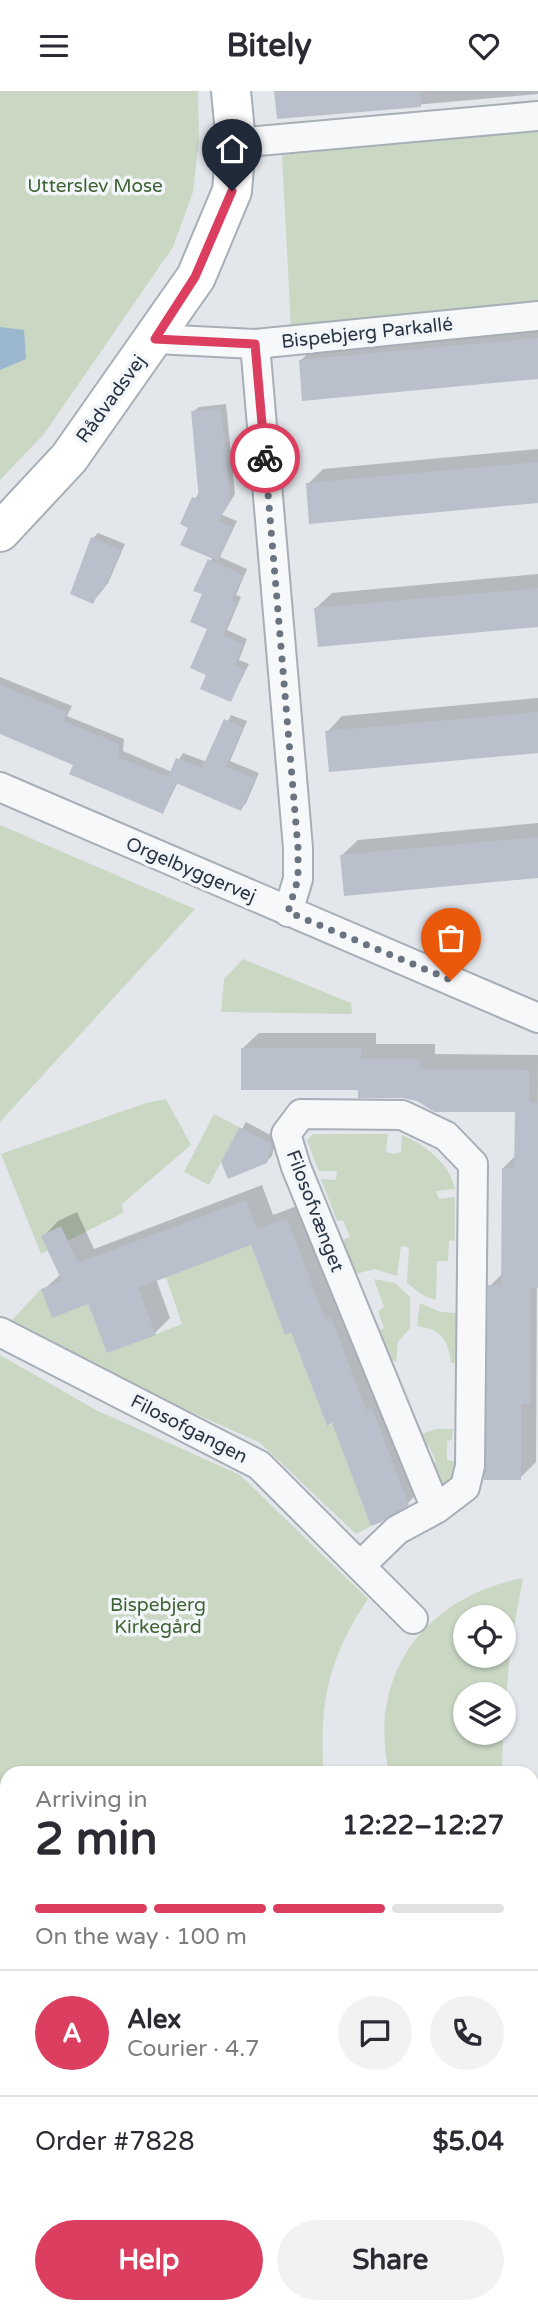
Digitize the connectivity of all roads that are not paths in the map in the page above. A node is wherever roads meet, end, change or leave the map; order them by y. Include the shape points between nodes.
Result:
1 (231, 91) edge
2 (538, 116) edge
3 (236, 143) junction
4 (538, 316) edge
5 (155, 339) junction
6 (255, 344) junction
7 (0, 532) edge
8 (0, 787) edge
9 (288, 912) junction
10 (538, 1018) edge
11 (0, 1332) edge
12 (436, 1509) junction
13 (360, 1565) junction
14 (413, 1619) dead end

1 - 3 street, Rådvadsvej
2 - 3 street
3 - 5 street, Rådvadsvej via 232,191 216,233 195,277
4 - 6 street, Bispebjerg Parkallé
5 - 6 street, Bispebjerg Parkallé
5 - 7 street, Rådvadsvej via 69,458
6 - 9 street via 298,848 298,879
8 - 9 street, Orgelbyggervej
9 - 10 street, Orgelbyggervej
11 - 13 street, Filosofgangen via 259,1465
12 - 12 street, Filosofvænget via 465,1487 470,1466 473,1164 446,1136 402,1115 301,1114 286,1134 296,1167
12 - 13 street, Filosofvænget via 397,1530
13 - 14 street, Filosofgangen

